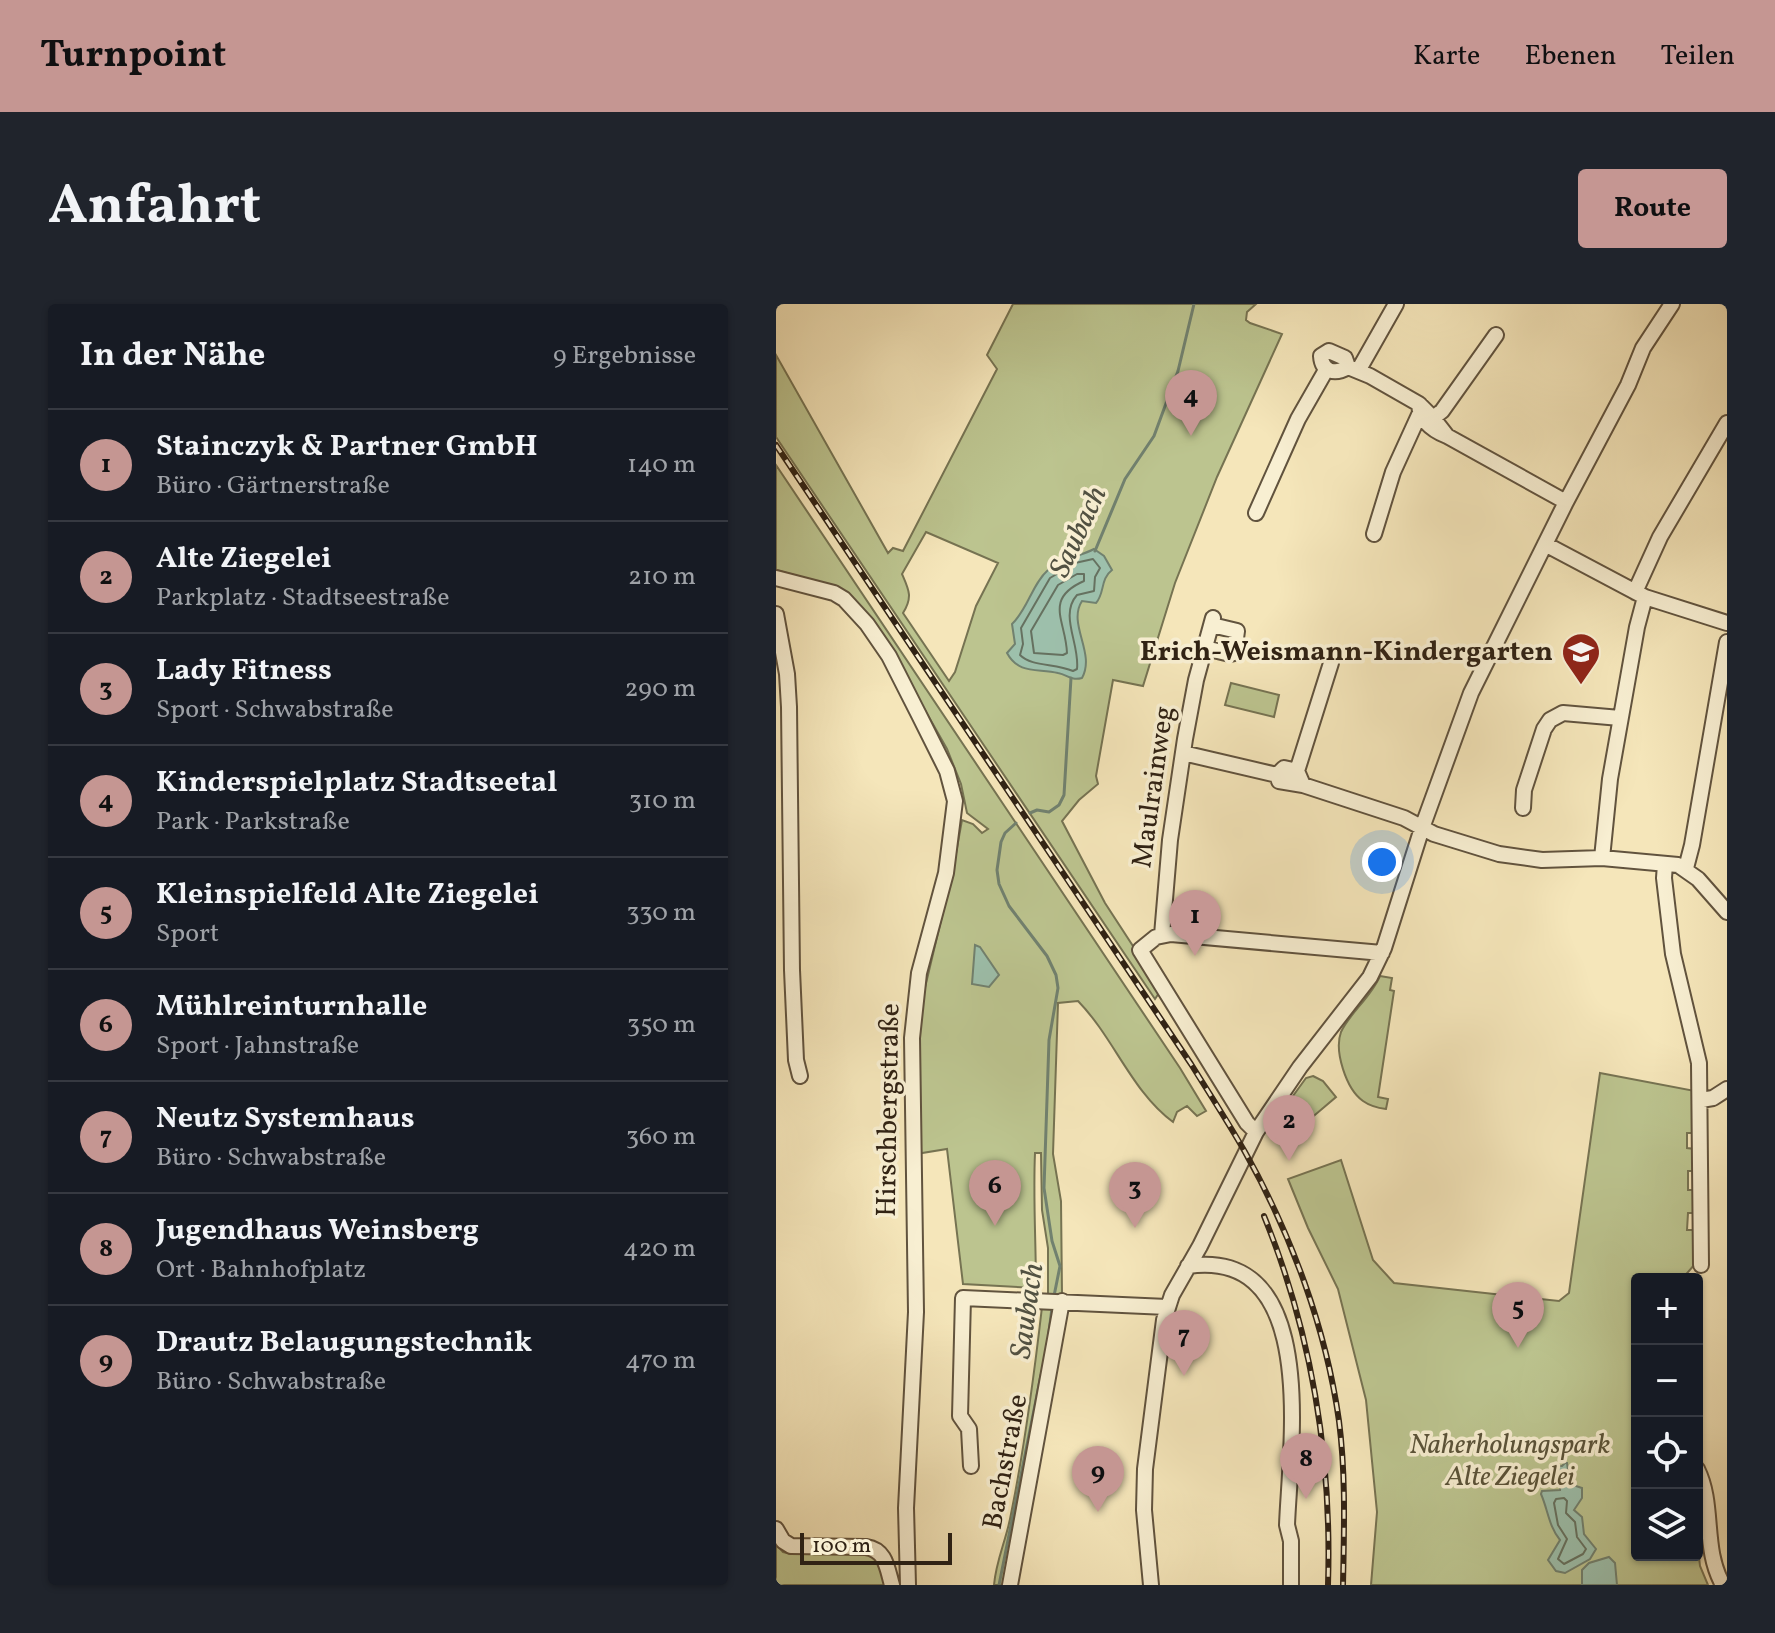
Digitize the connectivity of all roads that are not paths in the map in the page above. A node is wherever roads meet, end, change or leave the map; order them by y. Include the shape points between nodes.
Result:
1 (1396, 304) edge
2 (1672, 304) edge
3 (1496, 335) dead end
4 (1353, 369) junction
5 (1424, 412) junction
6 (1727, 423) edge
7 (1566, 502) junction
8 (1256, 513) dead end
9 (1374, 534) dead end
10 (1545, 544) junction
11 (776, 578) edge
12 (1640, 594) junction
13 (776, 614) edge
14 (1727, 623) edge
15 (1727, 642) edge
16 (1205, 648) junction
17 (1331, 663) dead end
18 (1620, 718) junction
19 (1183, 753) junction
20 (1300, 778) junction
21 (1523, 808) dead end
22 (1422, 828) junction
23 (1602, 858) junction
24 (1665, 864) junction
25 (1686, 868) junction
26 (1726, 910) edge
27 (1162, 935) junction
28 (1382, 953) junction
29 (800, 1076) dead end
30 (1727, 1089) edge
31 (1701, 1100) junction
32 (1256, 1132) junction
33 (1200, 1246) junction
34 (1219, 1265) junction
35 (1701, 1265) dead end
36 (1188, 1266) junction
37 (1056, 1301) junction
38 (1167, 1307) junction
39 (971, 1466) dead end
40 (1703, 1480) edge
41 (776, 1529) edge
42 (892, 1585) edge
43 (908, 1585) edge
44 (1010, 1585) edge
45 (1151, 1585) edge
46 (1291, 1585) edge
47 (1723, 1585) edge

1 - 4 street
2 - 7 street via 1643,348
3 - 5 street via 1442,411
4 - 5 street
4 - 8 street via 1329,351 1321,356 1326,370
5 - 7 street via 1433,431
5 - 9 street via 1393,472
6 - 12 street via 1660,537
7 - 10 street
10 - 12 street
10 - 22 street via 1471,693
11 - 43 street, Hirschbergstraße via 834,593 873,632 943,764 955,801 946,873 919,973 912,1038 916,1312 906,1508
12 - 14 street
12 - 18 street
13 - 29 street via 789,707 792,970
15 - 25 street
16 - 16 street, Maulrainweg via 1213,622 1237,631 1236,649 1230,654
16 - 19 street, Maulrainweg
17 - 20 street
18 - 21 street via 1563,713 1550,720 1524,790
18 - 23 street
19 - 20 street via 1277,775 1284,768
19 - 27 street, Maulrainweg
20 - 22 street
22 - 23 street via 1513,856
22 - 28 street
23 - 24 street
24 - 25 street
24 - 31 street via 1673,954 1694,1036
25 - 26 street
27 - 28 street
27 - 32 street via 1140,950
28 - 32 street via 1361,990
30 - 31 street
31 - 35 street
32 - 33 street
33 - 34 street
33 - 36 street
34 - 36 street
34 - 46 street via 1258,1283 1278,1317 1286,1347 1292,1410 1287,1525
36 - 38 street
37 - 38 street
37 - 39 street via 963,1298 960,1416 969,1429
37 - 44 street, Bachstraße
38 - 45 street via 1144,1494
40 - 47 street via 1710,1556
41 - 42 street via 791,1546 866,1547 881,1553

